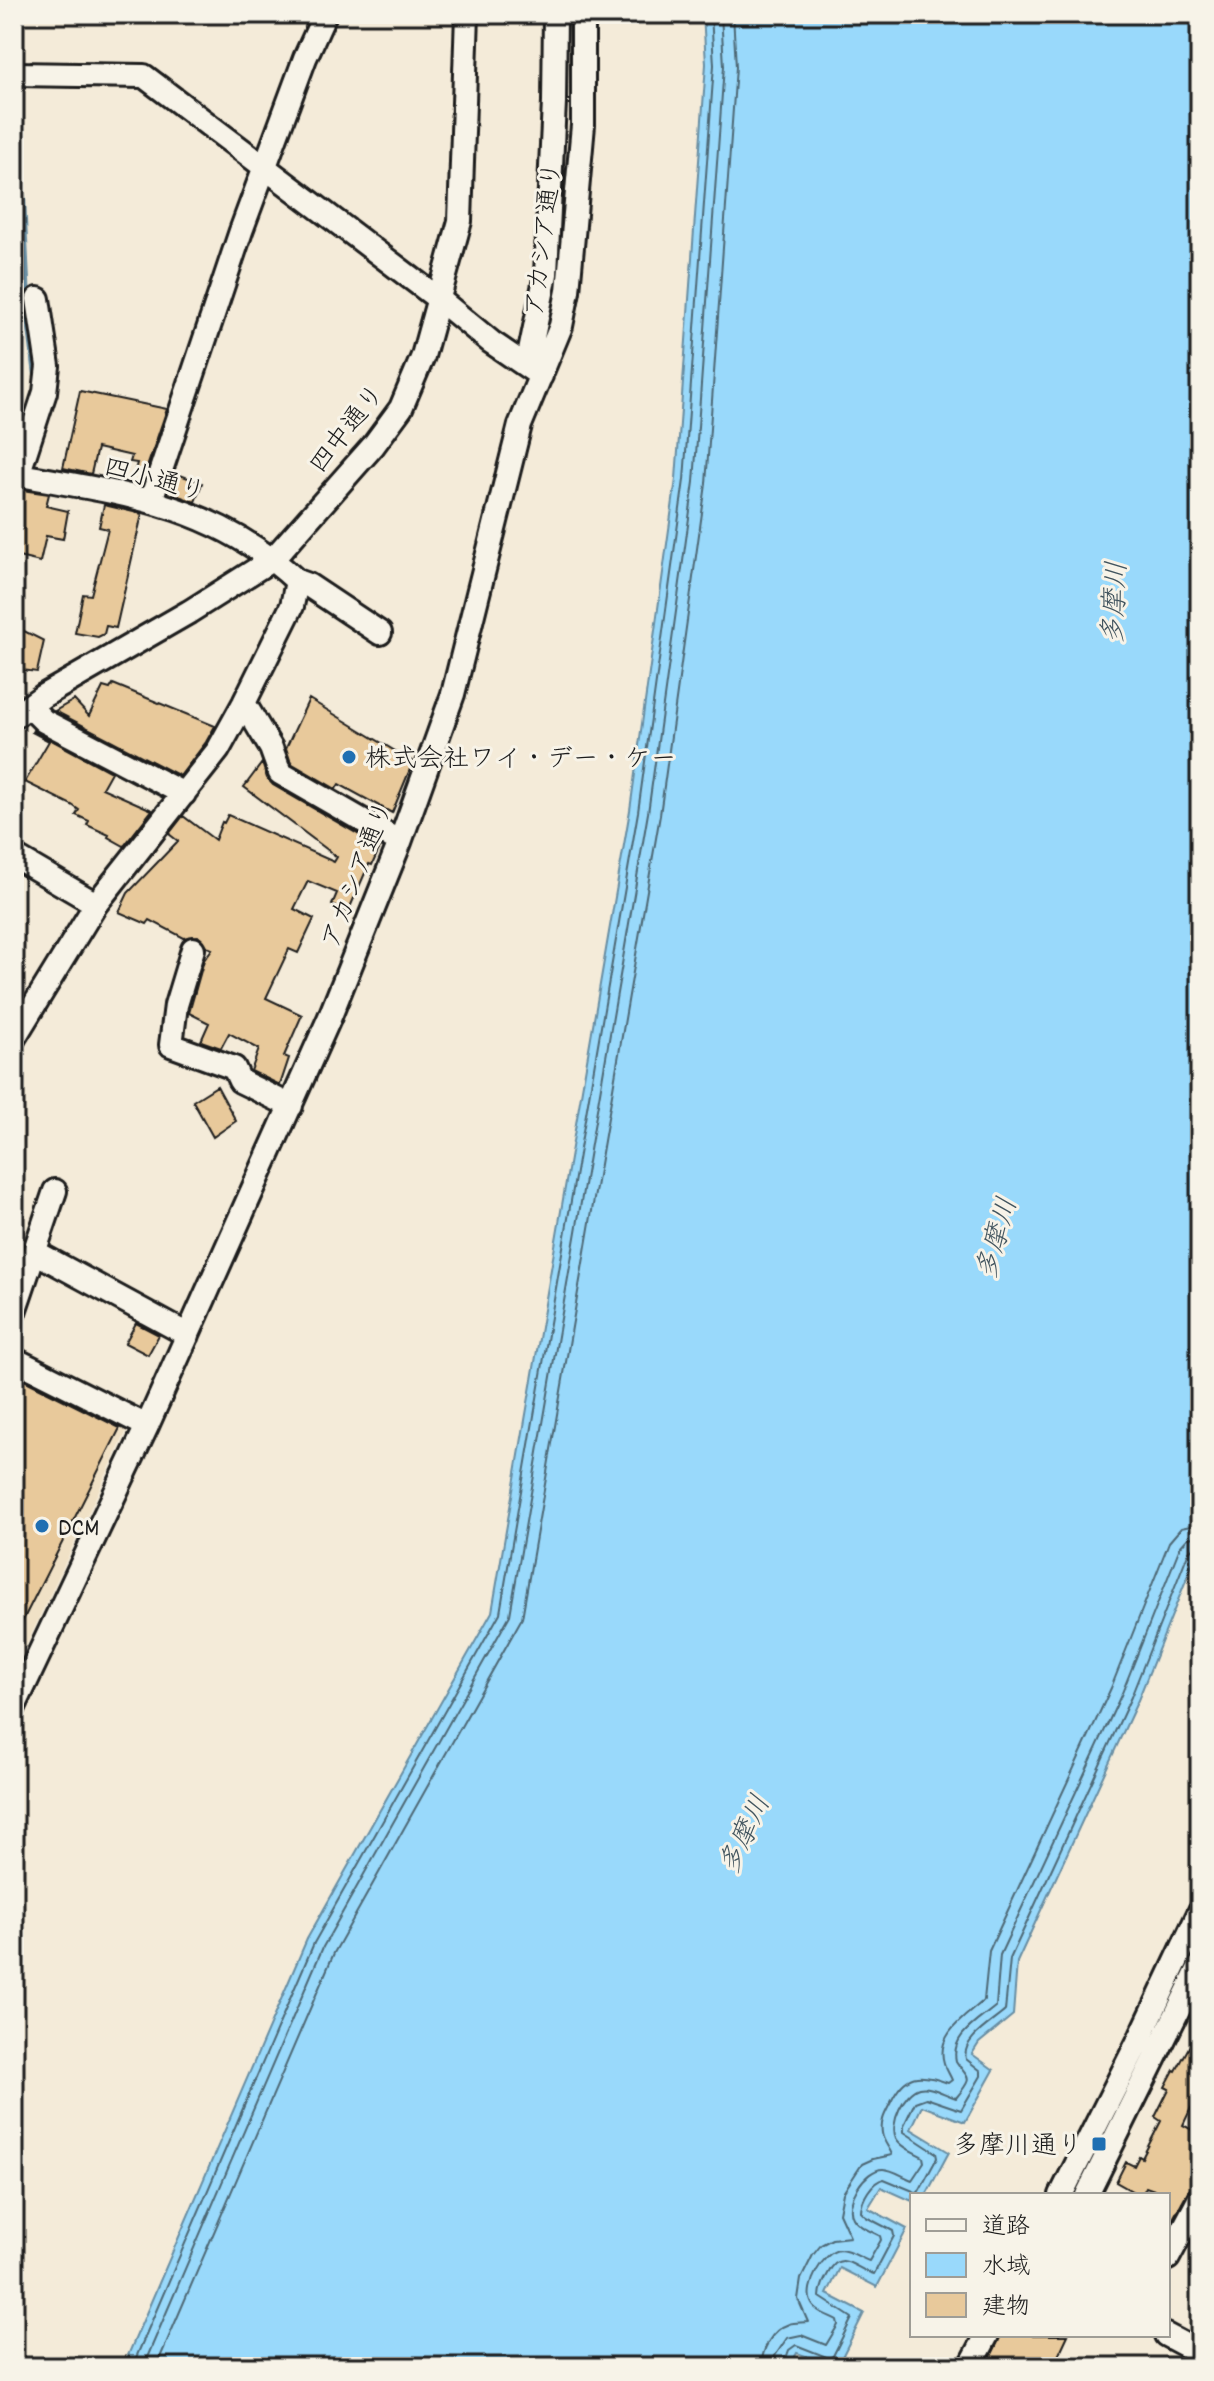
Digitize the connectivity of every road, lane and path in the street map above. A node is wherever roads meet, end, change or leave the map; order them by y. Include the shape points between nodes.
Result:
1 (325, 14) edge
2 (467, 14) edge
3 (555, 14) edge
4 (583, 14) edge
5 (15, 74) edge
6 (265, 168) junction
7 (38, 299) dead end
8 (440, 300) junction
9 (534, 371) junction
10 (16, 475) edge
11 (151, 500) junction
12 (273, 559) junction
13 (297, 581) junction
14 (380, 633) dead end
15 (244, 703) junction
16 (21, 712) edge
17 (184, 794) junction
18 (400, 842) junction
19 (14, 856) edge
20 (96, 904) junction
21 (193, 949) dead end
22 (14, 1038) edge
23 (291, 1106) junction
24 (55, 1191) dead end
25 (35, 1252) junction
26 (14, 1312) edge
27 (188, 1335) junction
28 (14, 1359) edge
29 (147, 1426) junction
30 (14, 1707) edge
31 (1200, 1911) edge
32 (1200, 1966) edge
33 (1062, 2193) edge
34 (1088, 2193) edge
35 (1200, 2198) edge
36 (1170, 2254) edge
37 (986, 2337) edge
38 (1170, 2337) edge
39 (1200, 2353) edge
40 (970, 2367) edge

1 - 6 street
2 - 8 street, 四中通り via 460,221
3 - 9 street via 546,274
4 - 9 street, アカシア通り via 583,125 568,291 561,326
5 - 6 street via 144,76
6 - 8 street
6 - 11 street
7 - 10 street via 48,366 45,392
8 - 9 street
8 - 12 street, 四中通り via 401,408
9 - 18 street, アカシア通り via 453,694
10 - 11 street, 四小通り
11 - 12 street, 四小通り via 216,524
12 - 13 street, 四小通り
12 - 16 street, 四中通り
13 - 14 street, 四小通り
13 - 15 street via 292,606
15 - 17 street via 218,750
15 - 18 street via 280,773
16 - 17 street
17 - 20 street
18 - 23 street, アカシア通り
19 - 20 street
20 - 22 street
21 - 23 street via 176,1005 171,1045 234,1068 240,1081
23 - 27 street, アカシア通り
24 - 25 street
25 - 26 street
25 - 27 street
27 - 29 street, アカシア通り
28 - 29 street
29 - 30 street, アカシア通り
31 - 33 street
32 - 34 street
35 - 36 street
37 - 40 street
38 - 39 street

